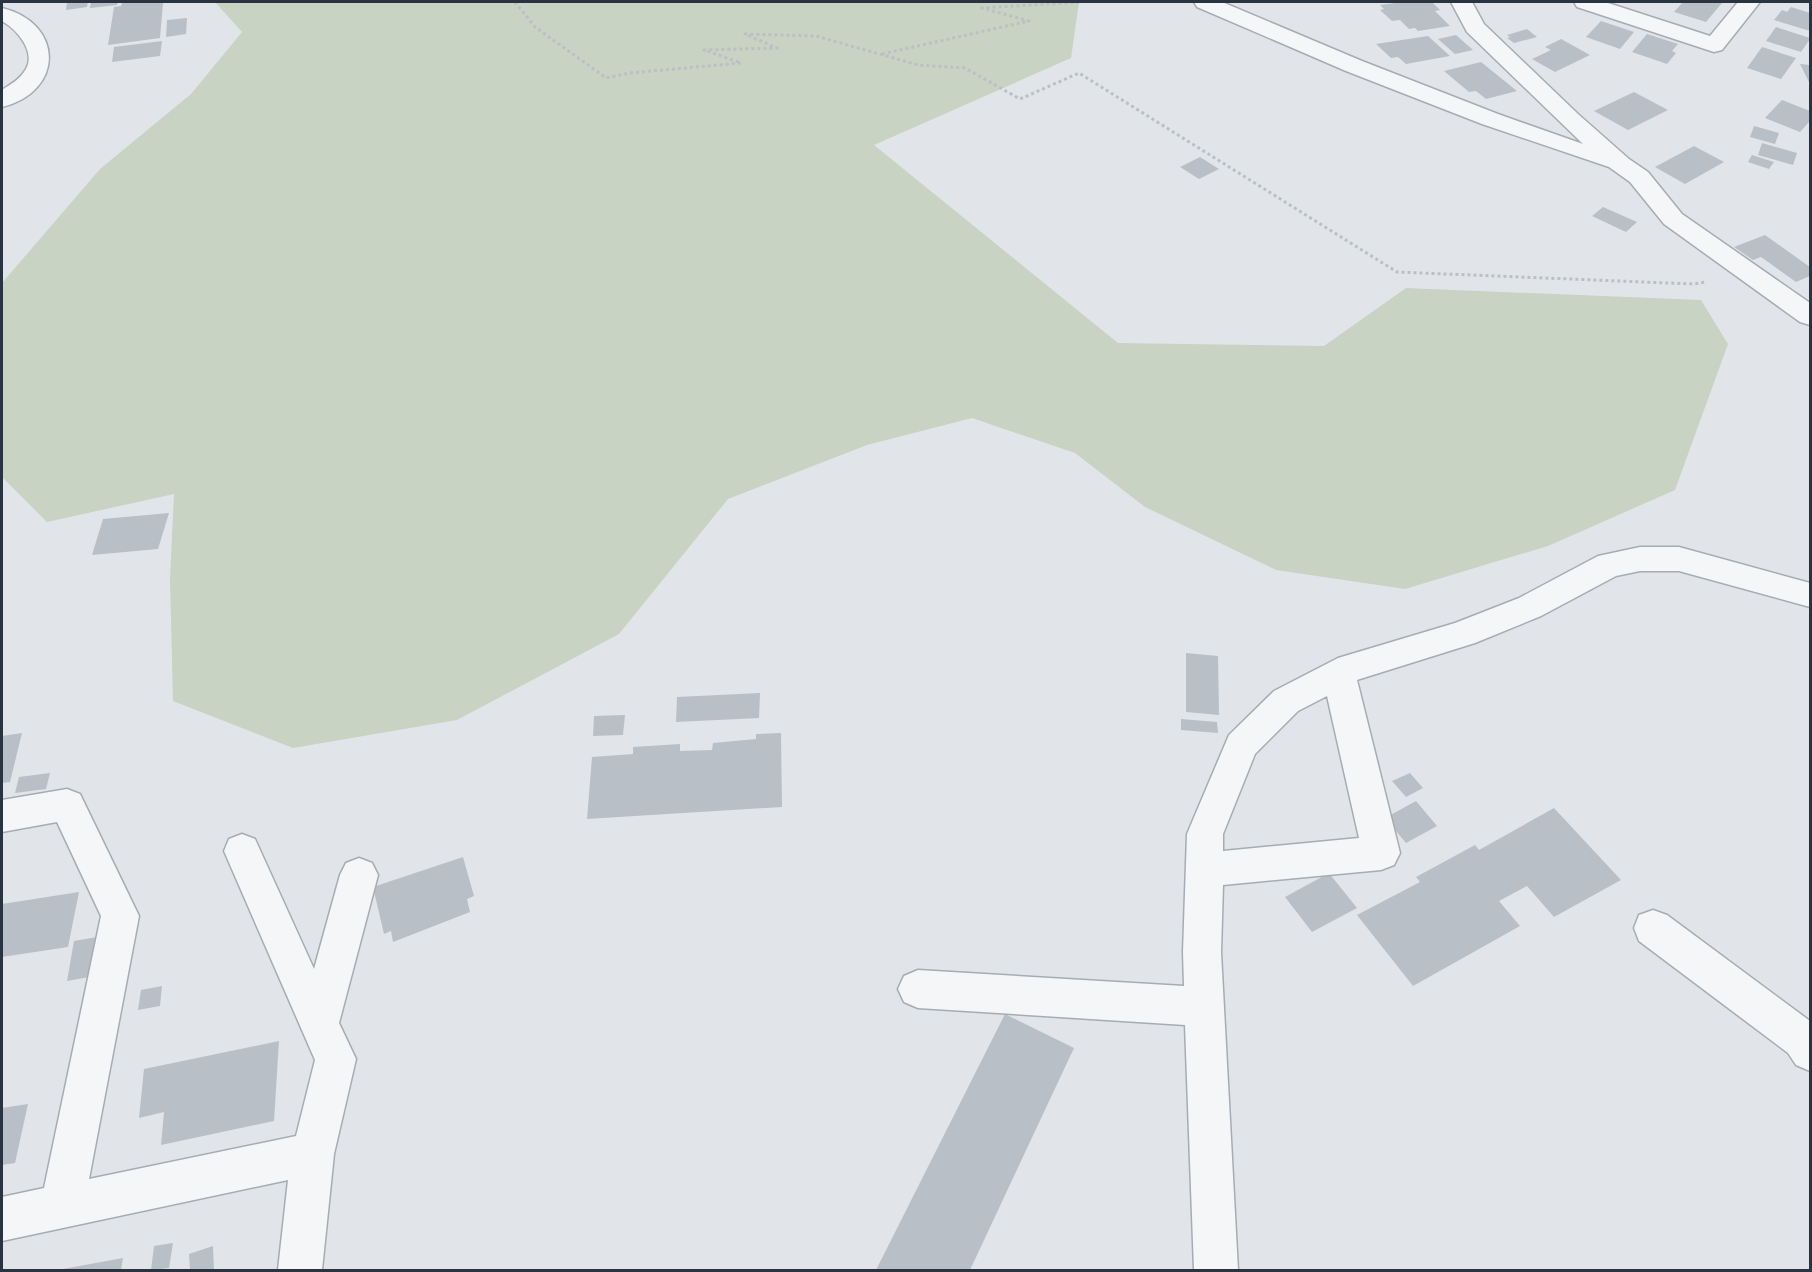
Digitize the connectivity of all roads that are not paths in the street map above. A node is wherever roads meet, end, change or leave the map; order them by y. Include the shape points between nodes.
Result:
1 (1205, 2) edge
2 (1462, 2) edge
3 (1585, 2) edge
4 (1749, 2) edge
5 (2, 14) edge
6 (2, 100) edge
7 (1620, 164) junction
8 (1810, 316) edge
9 (1810, 595) edge
10 (1339, 674) junction
11 (2, 816) edge
12 (242, 851) dead end
13 (1204, 870) junction
14 (359, 875) dead end
15 (1653, 928) dead end
16 (918, 989) dead end
17 (1204, 1007) junction
18 (319, 1024) junction
19 (1810, 1051) edge
20 (313, 1154) junction
21 (62, 1208) junction
22 (2, 1219) edge
23 (300, 1270) edge
24 (1216, 1270) edge

1 - 7 street via 1396,83
2 - 7 street via 1475,27
3 - 4 street via 1714,45
5 - 6 street via 26,28 40,49 41,65 27,85
7 - 8 street via 1639,177 1673,219
9 - 10 street via 1679,559 1610,565 1530,607 1463,634
10 - 13 street via 1286,701 1241,745 1205,834
10 - 13 street via 1381,853
11 - 21 street via 67,805 120,916
12 - 18 street
13 - 17 street
14 - 18 street
15 - 19 street via 1802,1039
16 - 17 street
17 - 24 street
18 - 20 street via 336,1059
20 - 21 street
20 - 23 street
21 - 22 street

